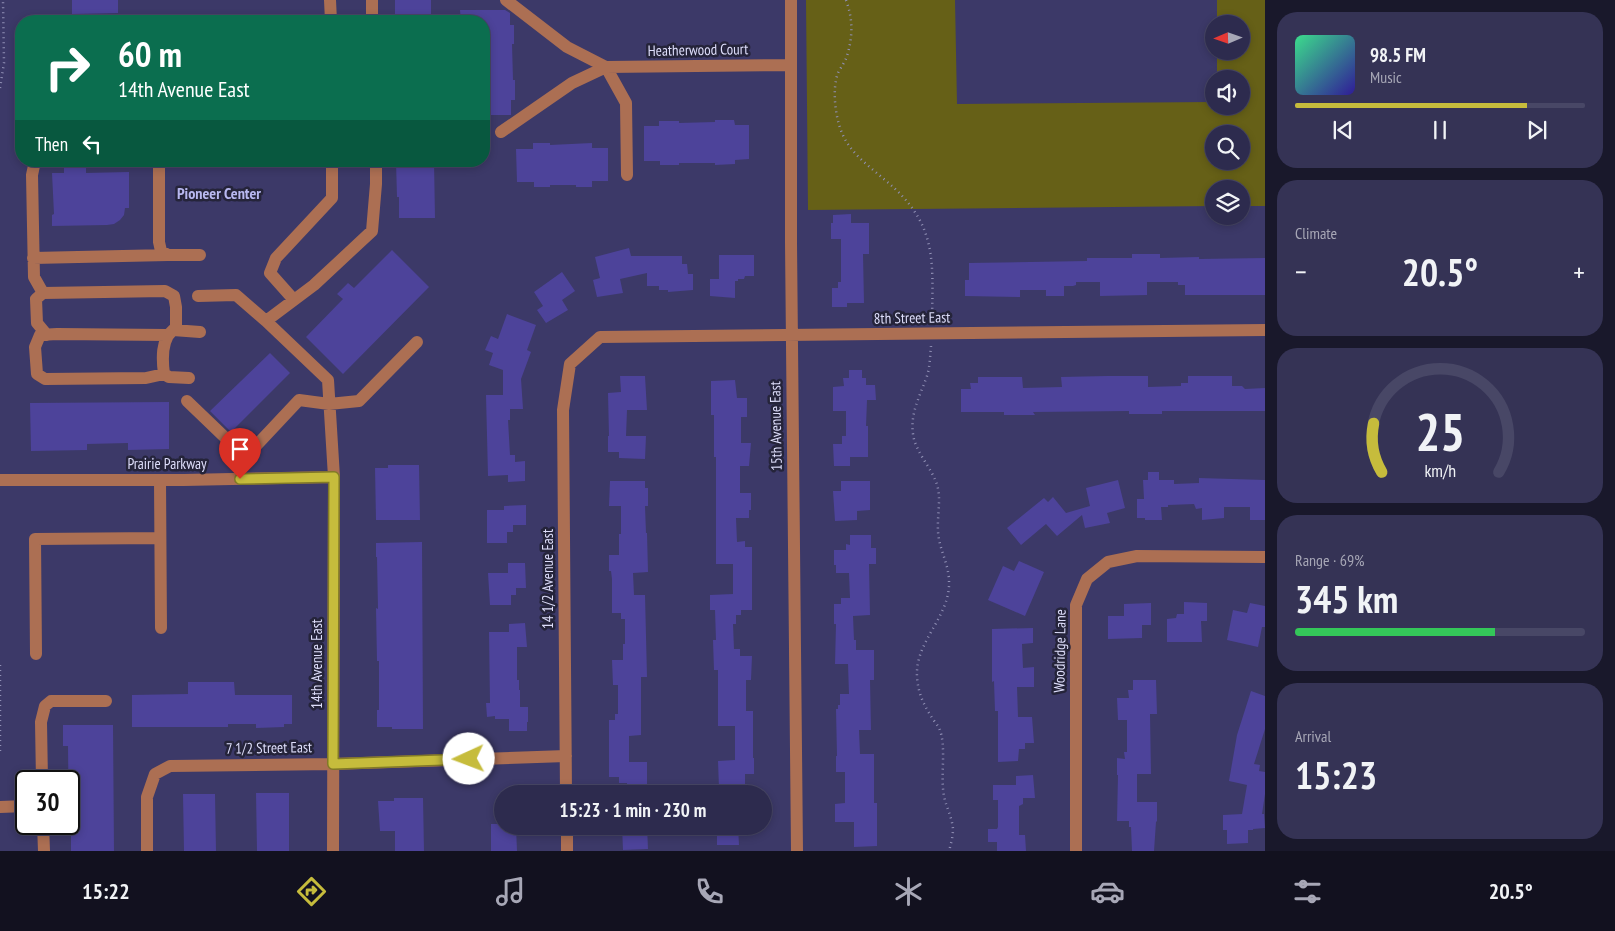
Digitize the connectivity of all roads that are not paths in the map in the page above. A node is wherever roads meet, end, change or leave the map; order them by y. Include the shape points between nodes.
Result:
1 (330, 0) edge
2 (372, 0) edge
3 (506, 0) edge
4 (791, 0) edge
5 (331, 15) edge
6 (372, 15) edge
7 (790, 65) junction
8 (606, 67) junction
9 (501, 132) dead end
10 (34, 167) edge
11 (159, 167) edge
12 (332, 167) edge
13 (376, 167) edge
14 (627, 175) dead end
15 (200, 255) dead end
16 (168, 256) junction
17 (34, 258) junction
18 (43, 293) junction
19 (198, 296) dead end
20 (294, 300) junction
21 (266, 321) junction
22 (1265, 330) edge
23 (172, 332) junction
24 (200, 332) dead end
25 (47, 335) junction
26 (791, 335) junction
27 (417, 342) dead end
28 (570, 364) joint
29 (164, 374) junction
30 (188, 378) dead end
31 (187, 401) dead end
32 (329, 404) junction
33 (334, 477) junction
34 (0, 480) edge
35 (160, 480) junction
36 (160, 538) junction
37 (1265, 556) edge
38 (160, 628) dead end
39 (36, 654) dead end
40 (106, 700) dead end
41 (566, 756) junction
42 (333, 764) junction
43 (42, 770) edge
44 (566, 785) edge
45 (15, 807) edge
46 (0, 808) edge
47 (43, 835) edge
48 (567, 835) edge
49 (44, 851) edge
50 (147, 851) edge
51 (333, 851) edge
52 (567, 851) edge
53 (797, 851) edge
54 (1076, 851) edge

1 - 5 street
2 - 6 street
3 - 8 street via 567,47
4 - 7 street, 15th Avenue East
7 - 8 street, Heatherwood Court
7 - 26 street, 15th Avenue East
8 - 9 street via 572,83
8 - 14 street via 626,103
10 - 17 street
11 - 16 street via 159,242 161,250
12 - 20 street via 332,198 276,258 270,273
13 - 20 street via 372,231 314,286
15 - 16 street
16 - 17 street
17 - 18 street via 34,277
18 - 23 street via 165,291 174,296 176,307
18 - 25 street via 36,299 36,323
19 - 21 street, 14th Avenue East via 236,295
20 - 21 street
21 - 32 street, 14th Avenue East via 328,380
22 - 26 street, 8th Street East
23 - 24 street
23 - 25 street
23 - 29 street via 162,360
25 - 29 street via 40,335 35,347 36,374 45,379 146,378
26 - 28 street, 8th Street East via 600,337
26 - 53 street, 15th Avenue East
27 - 32 street via 359,401
28 - 41 street, 14 1/2 Avenue East via 563,410
29 - 30 street
31 - 32 street via 237,449 254,448 299,400
32 - 33 street, 14th Avenue East
33 - 35 street, Prairie Parkway
33 - 42 street, 14th Avenue East
34 - 35 street, Prairie Parkway
35 - 36 street
36 - 38 street
36 - 39 street via 35,539
37 - 54 street, Woodridge Lane via 1137,556 1108,562 1087,579 1076,605
40 - 43 street via 52,701 45,706 41,722
41 - 42 street, 7 1/2 Street East
41 - 44 street, 14 1/2 Avenue East
42 - 50 street, 7 1/2 Street East via 170,766 155,774 147,797
42 - 51 street, 14th Avenue East
45 - 46 street
47 - 49 street
48 - 52 street

